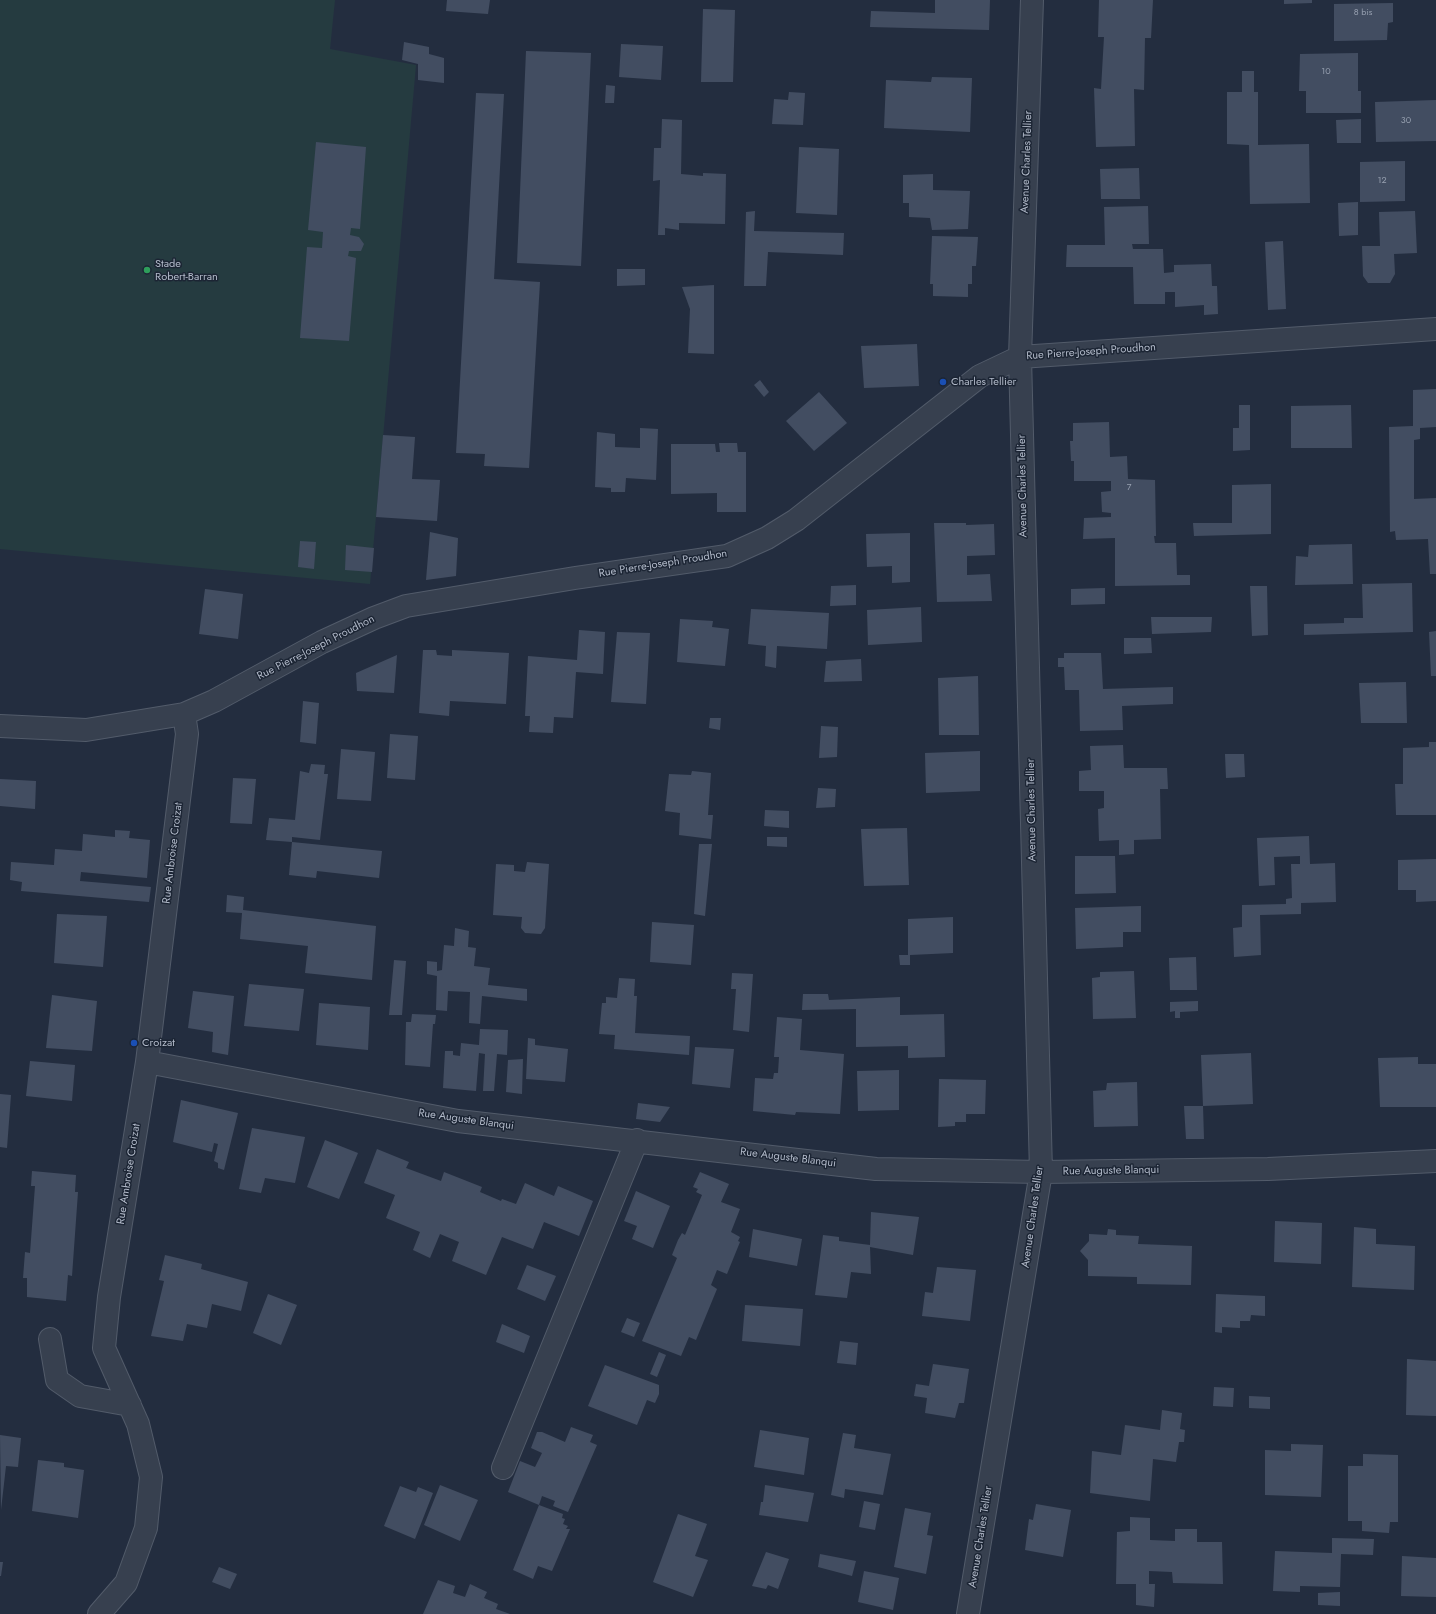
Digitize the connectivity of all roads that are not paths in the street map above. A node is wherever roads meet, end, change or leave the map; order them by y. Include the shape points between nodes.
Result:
1 (1032, 0) edge
2 (1436, 329) edge
3 (1020, 357) junction
4 (184, 714) junction
5 (0, 726) edge
6 (147, 1062) junction
7 (637, 1140) junction
8 (1436, 1160) edge
9 (1041, 1172) junction
10 (50, 1339) dead end
11 (130, 1405) junction
12 (503, 1468) dead end
13 (99, 1614) edge
14 (968, 1614) edge

1 - 3 street, Avenue Charles Tellier
2 - 3 street, Rue Pierre-Joseph Proudhon
3 - 4 street, Rue Pierre-Joseph Proudhon via 980,376 796,520 767,538 727,556 406,606 322,642 214,701
3 - 9 street, Avenue Charles Tellier
4 - 5 street, Rue Pierre-Joseph Proudhon via 86,730
4 - 6 street, Rue Ambroise Croizat via 187,734
6 - 7 street, Rue Auguste Blanqui via 458,1120
6 - 11 street, Rue Ambroise Croizat via 109,1297 104,1348
7 - 9 street, Rue Auguste Blanqui via 876,1169
7 - 12 street
8 - 9 street, Rue Auguste Blanqui via 1268,1169
9 - 14 street, Avenue Charles Tellier
10 - 11 street via 57,1380 80,1396
11 - 13 street, Rue Ambroise Croizat via 138,1424 151,1477 146,1528 126,1583

